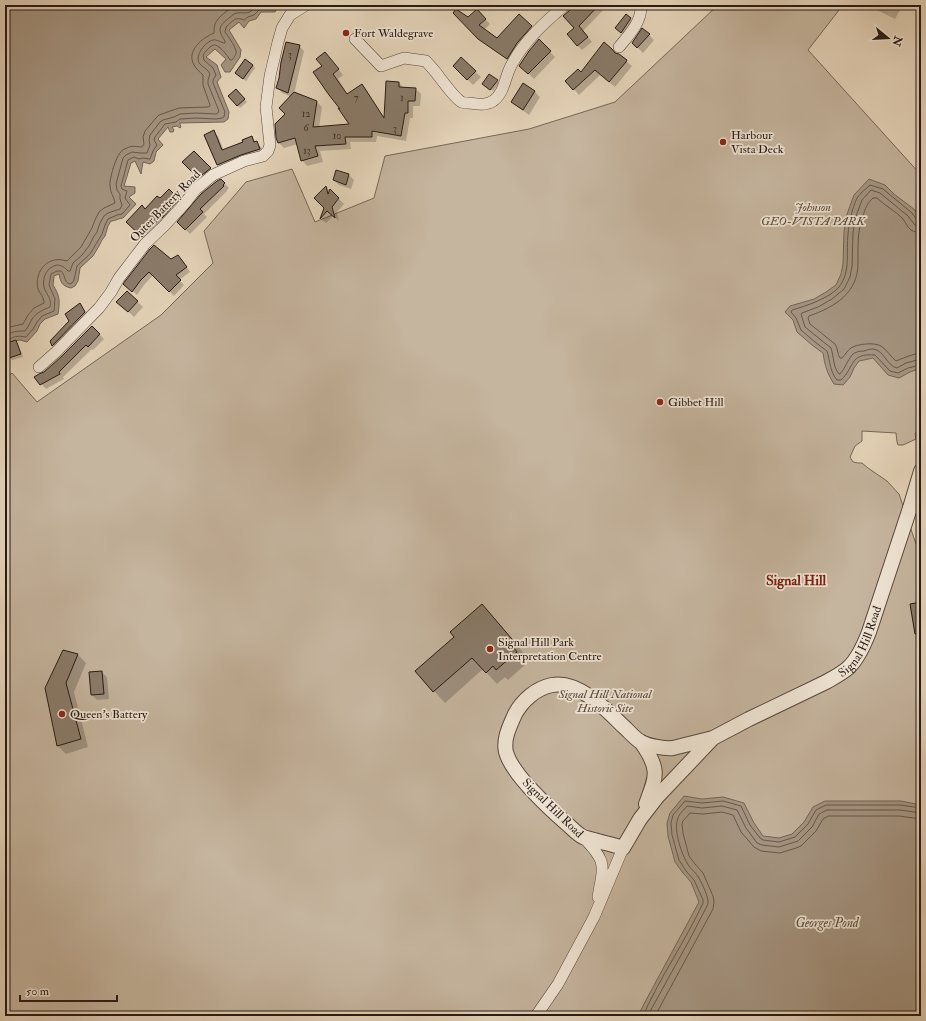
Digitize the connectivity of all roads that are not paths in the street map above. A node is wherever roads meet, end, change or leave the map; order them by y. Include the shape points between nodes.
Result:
1 (306, 5) edge
2 (565, 5) edge
3 (640, 5) edge
4 (356, 39) dead end
5 (619, 47) dead end
6 (39, 367) dead end
7 (921, 471) edge
8 (713, 738) junction
9 (641, 742) junction
10 (640, 819) junction
11 (583, 837) junction
12 (623, 848) junction
13 (594, 917) junction
14 (536, 1016) edge

1 - 6 street, Outer Battery Road via 290,15 282,28 278,42 266,107 270,145 268,151 263,156 244,161 213,175 196,189 145,244 99,308
2 - 4 street via 525,44 507,73 499,94 486,104 460,102 426,62 404,58 381,66
3 - 5 street via 640,16
7 - 8 street, Signal Hill Road via 869,632 854,662 826,682
8 - 9 street, Signal Hill Road via 673,748
8 - 10 street, Signal Hill Road via 657,797
9 - 10 street via 652,759 655,774
9 - 11 street, Signal Hill Road via 594,700 570,687 552,685 540,689 518,708 506,736 506,751 510,760 542,800
10 - 12 street, Signal Hill Road
11 - 12 street
11 - 13 street, Signal Hill Road via 598,853 602,866
12 - 13 street, Signal Hill Road
13 - 14 street, Signal Hill Road via 558,984

